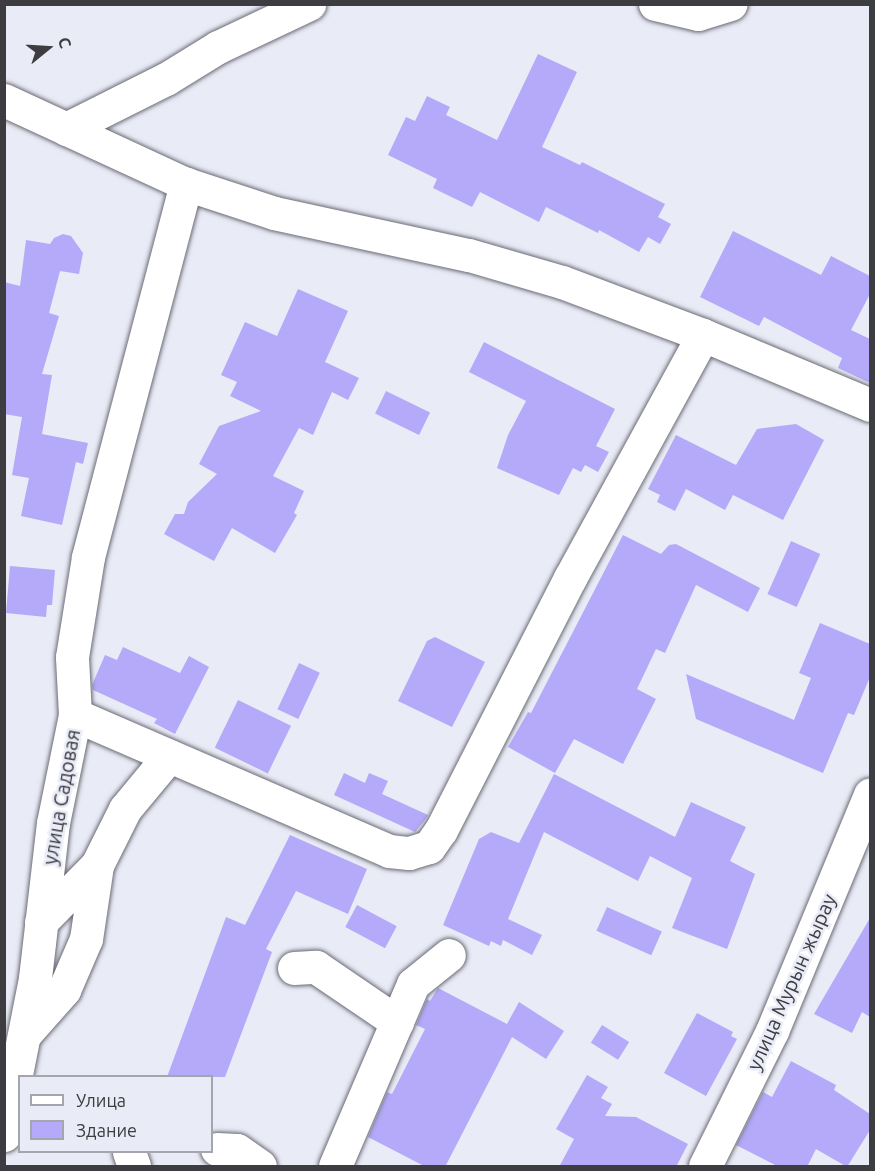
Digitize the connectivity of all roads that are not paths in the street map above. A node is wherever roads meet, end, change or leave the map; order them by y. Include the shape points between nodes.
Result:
1 (309, 4) edge
2 (656, 4) edge
3 (730, 4) edge
4 (4, 100) edge
5 (66, 129) junction
6 (186, 184) junction
7 (703, 335) junction
8 (870, 405) edge
9 (75, 715) junction
10 (169, 756) junction
11 (870, 794) edge
12 (97, 865) junction
13 (41, 922) junction
14 (449, 955) dead end
15 (294, 968) dead end
16 (397, 1022) junction
17 (24, 1035) junction
18 (4, 1135) edge
19 (218, 1149) dead end
20 (260, 1167) edge
21 (335, 1167) edge
22 (705, 1167) edge

1 - 5 street via 218,47 166,79
2 - 3 street via 698,14
4 - 5 street
5 - 6 street
6 - 7 street via 274,213 469,255 562,282
6 - 9 street via 88,557 72,657
7 - 8 street
7 - 10 street, улица Садовая via 429,847 409,853 389,851
9 - 10 street, улица Садовая
9 - 13 street, улица Садовая via 53,823
10 - 12 street via 125,809
11 - 22 street, улица Мурын жырау via 772,1031
12 - 13 street
12 - 17 street via 86,939 64,990
13 - 17 street, улица Садовая
14 - 16 street via 413,984
15 - 16 street via 316,967
16 - 21 street
17 - 18 street, улица Садовая
19 - 20 street via 237,1150

